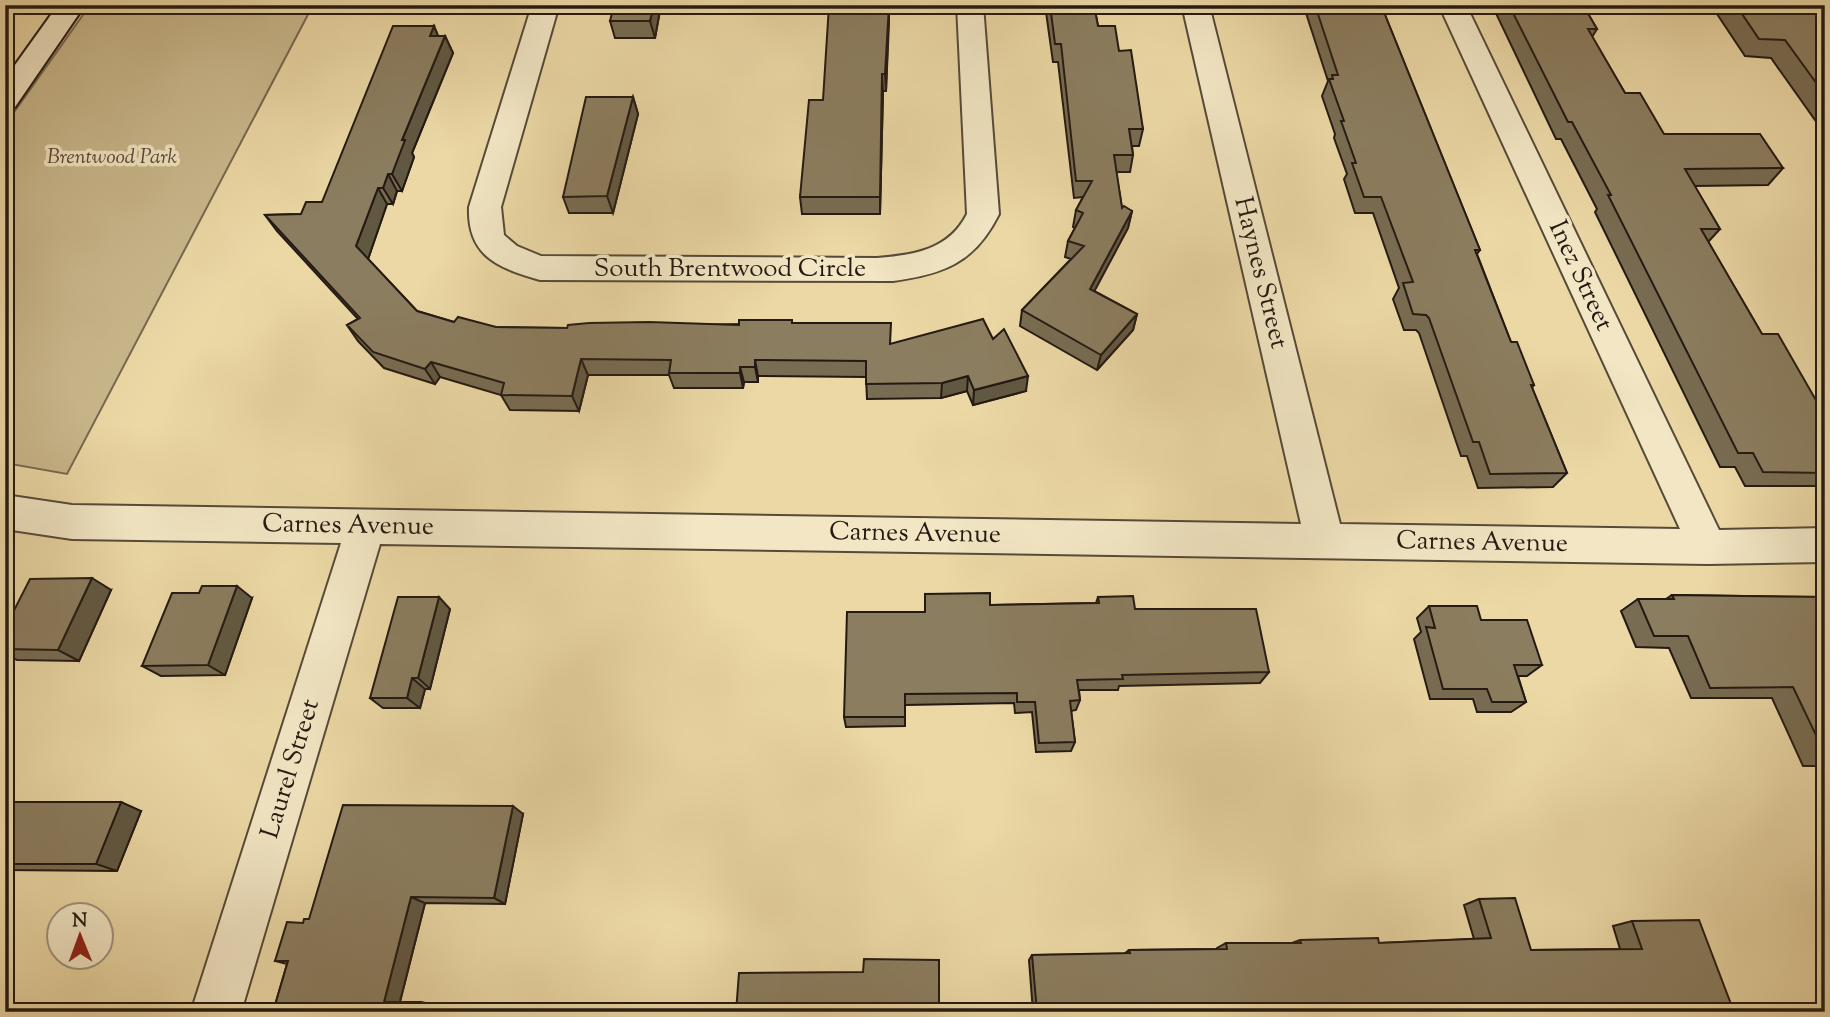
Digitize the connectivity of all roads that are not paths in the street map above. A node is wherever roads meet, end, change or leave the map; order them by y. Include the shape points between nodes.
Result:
1 (72, 5) edge
2 (546, 5) edge
3 (970, 5) edge
4 (1195, 5) edge
5 (1452, 5) edge
6 (5, 100) edge
7 (5, 512) edge
8 (366, 526) junction
9 (1325, 541) junction
10 (1825, 545) edge
11 (1708, 547) junction
12 (216, 1012) edge

1 - 6 street
2 - 3 street, South Brentwood Circle via 485,207 486,236 497,249 540,268 877,270 936,260 962,245 977,230 983,214
4 - 9 street, Haynes Street
5 - 11 street, Inez Street
7 - 8 street, Carnes Avenue via 72,522
8 - 9 street, Carnes Avenue
8 - 12 street, Laurel Street
9 - 11 street, Carnes Avenue
10 - 11 street, Carnes Avenue

